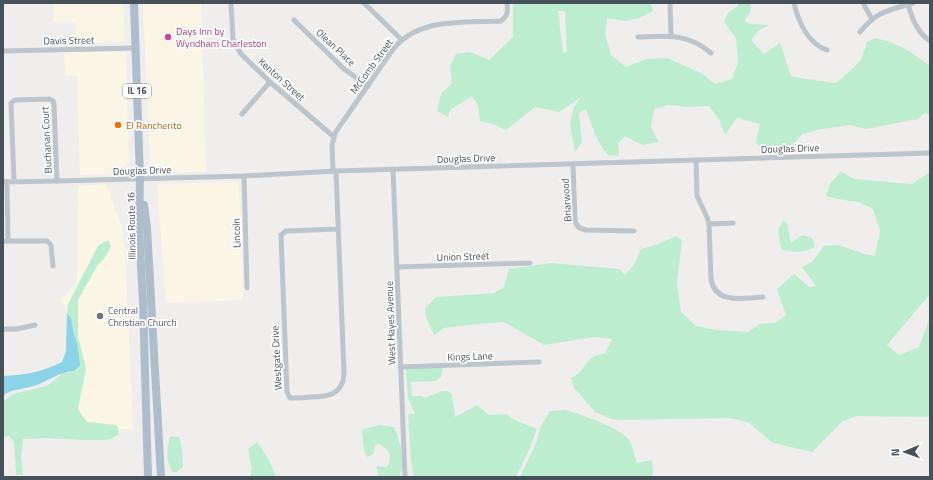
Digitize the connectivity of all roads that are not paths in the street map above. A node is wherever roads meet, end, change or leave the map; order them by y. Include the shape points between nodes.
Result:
1 (134, 3) edge
2 (231, 3) edge
3 (364, 3) edge
4 (507, 3) edge
5 (670, 3) edge
6 (794, 3) edge
7 (863, 3) edge
8 (910, 4) edge
9 (872, 19) junction
10 (294, 20) dead end
11 (860, 32) dead end
12 (671, 35) junction
13 (638, 37) dead end
14 (402, 40) junction
15 (930, 41) edge
16 (136, 48) junction
17 (827, 50) dead end
18 (3, 51) edge
19 (711, 53) dead end
20 (270, 82) junction
21 (368, 86) junction
22 (242, 114) dead end
23 (334, 137) junction
24 (930, 153) edge
25 (696, 160) junction
26 (573, 164) junction
27 (393, 169) junction
28 (334, 171) junction
29 (244, 176) junction
30 (140, 178) junction
31 (14, 181) junction
32 (57, 181) junction
33 (5, 182) edge
34 (733, 223) dead end
35 (709, 224) junction
36 (338, 229) junction
37 (634, 230) dead end
38 (6, 241) edge
39 (530, 263) dead end
40 (53, 266) dead end
41 (397, 267) junction
42 (247, 288) dead end
43 (763, 297) dead end
44 (36, 325) dead end
45 (3, 330) edge
46 (539, 362) dead end
47 (401, 367) junction
48 (148, 477) edge
49 (160, 477) edge
50 (405, 477) edge

1 - 16 main road, IL 16
2 - 20 street, Kenton Street via 235,44 241,54
3 - 14 street
4 - 14 street, McComb Street via 507,14 501,21 432,25 417,30
5 - 12 street
6 - 17 street via 798,17 809,36 821,48
7 - 9 street
8 - 9 street via 879,14
8 - 15 street via 914,23
9 - 11 street
10 - 21 street, Olean Place via 337,62
12 - 13 street
12 - 19 street via 696,42
14 - 21 street, McComb Street
16 - 18 street, Davis Street
16 - 30 main road, IL 16
20 - 22 street
20 - 23 street, Kenton Street
21 - 23 street, McComb Street
23 - 28 street, McComb Street
24 - 25 street, Douglas Drive
25 - 26 street, Douglas Drive
25 - 35 street via 697,196
26 - 27 street, Douglas Drive
26 - 37 street, Briarwood via 577,226 582,230
27 - 28 street, Douglas Drive
27 - 41 street, West Hayes Avenue
28 - 29 street, Douglas Drive
28 - 36 street, Westgate Drive
29 - 30 street, Douglas Drive
29 - 42 street, Lincoln
30 - 32 street, Douglas Drive
30 - 48 main road, Illinois Route 16 / IL 16
30 - 49 main road, Illinois Route 16 / IL 16 via 147,228
31 - 32 street, Douglas Drive
31 - 32 street, Buchanan Court via 11,103 15,100 49,99 54,104
31 - 33 street, Douglas Drive
33 - 38 street
34 - 35 street
35 - 43 street via 711,279 716,292 728,298
36 - 36 street, Westgate Drive via 343,380 339,388 327,396 290,398 287,392 281,234 286,231
38 - 40 street via 47,240 51,245
39 - 41 street, Union Street
41 - 47 street, West Hayes Avenue
44 - 45 street
46 - 47 street, Kings Lane
47 - 50 street, West Hayes Avenue

